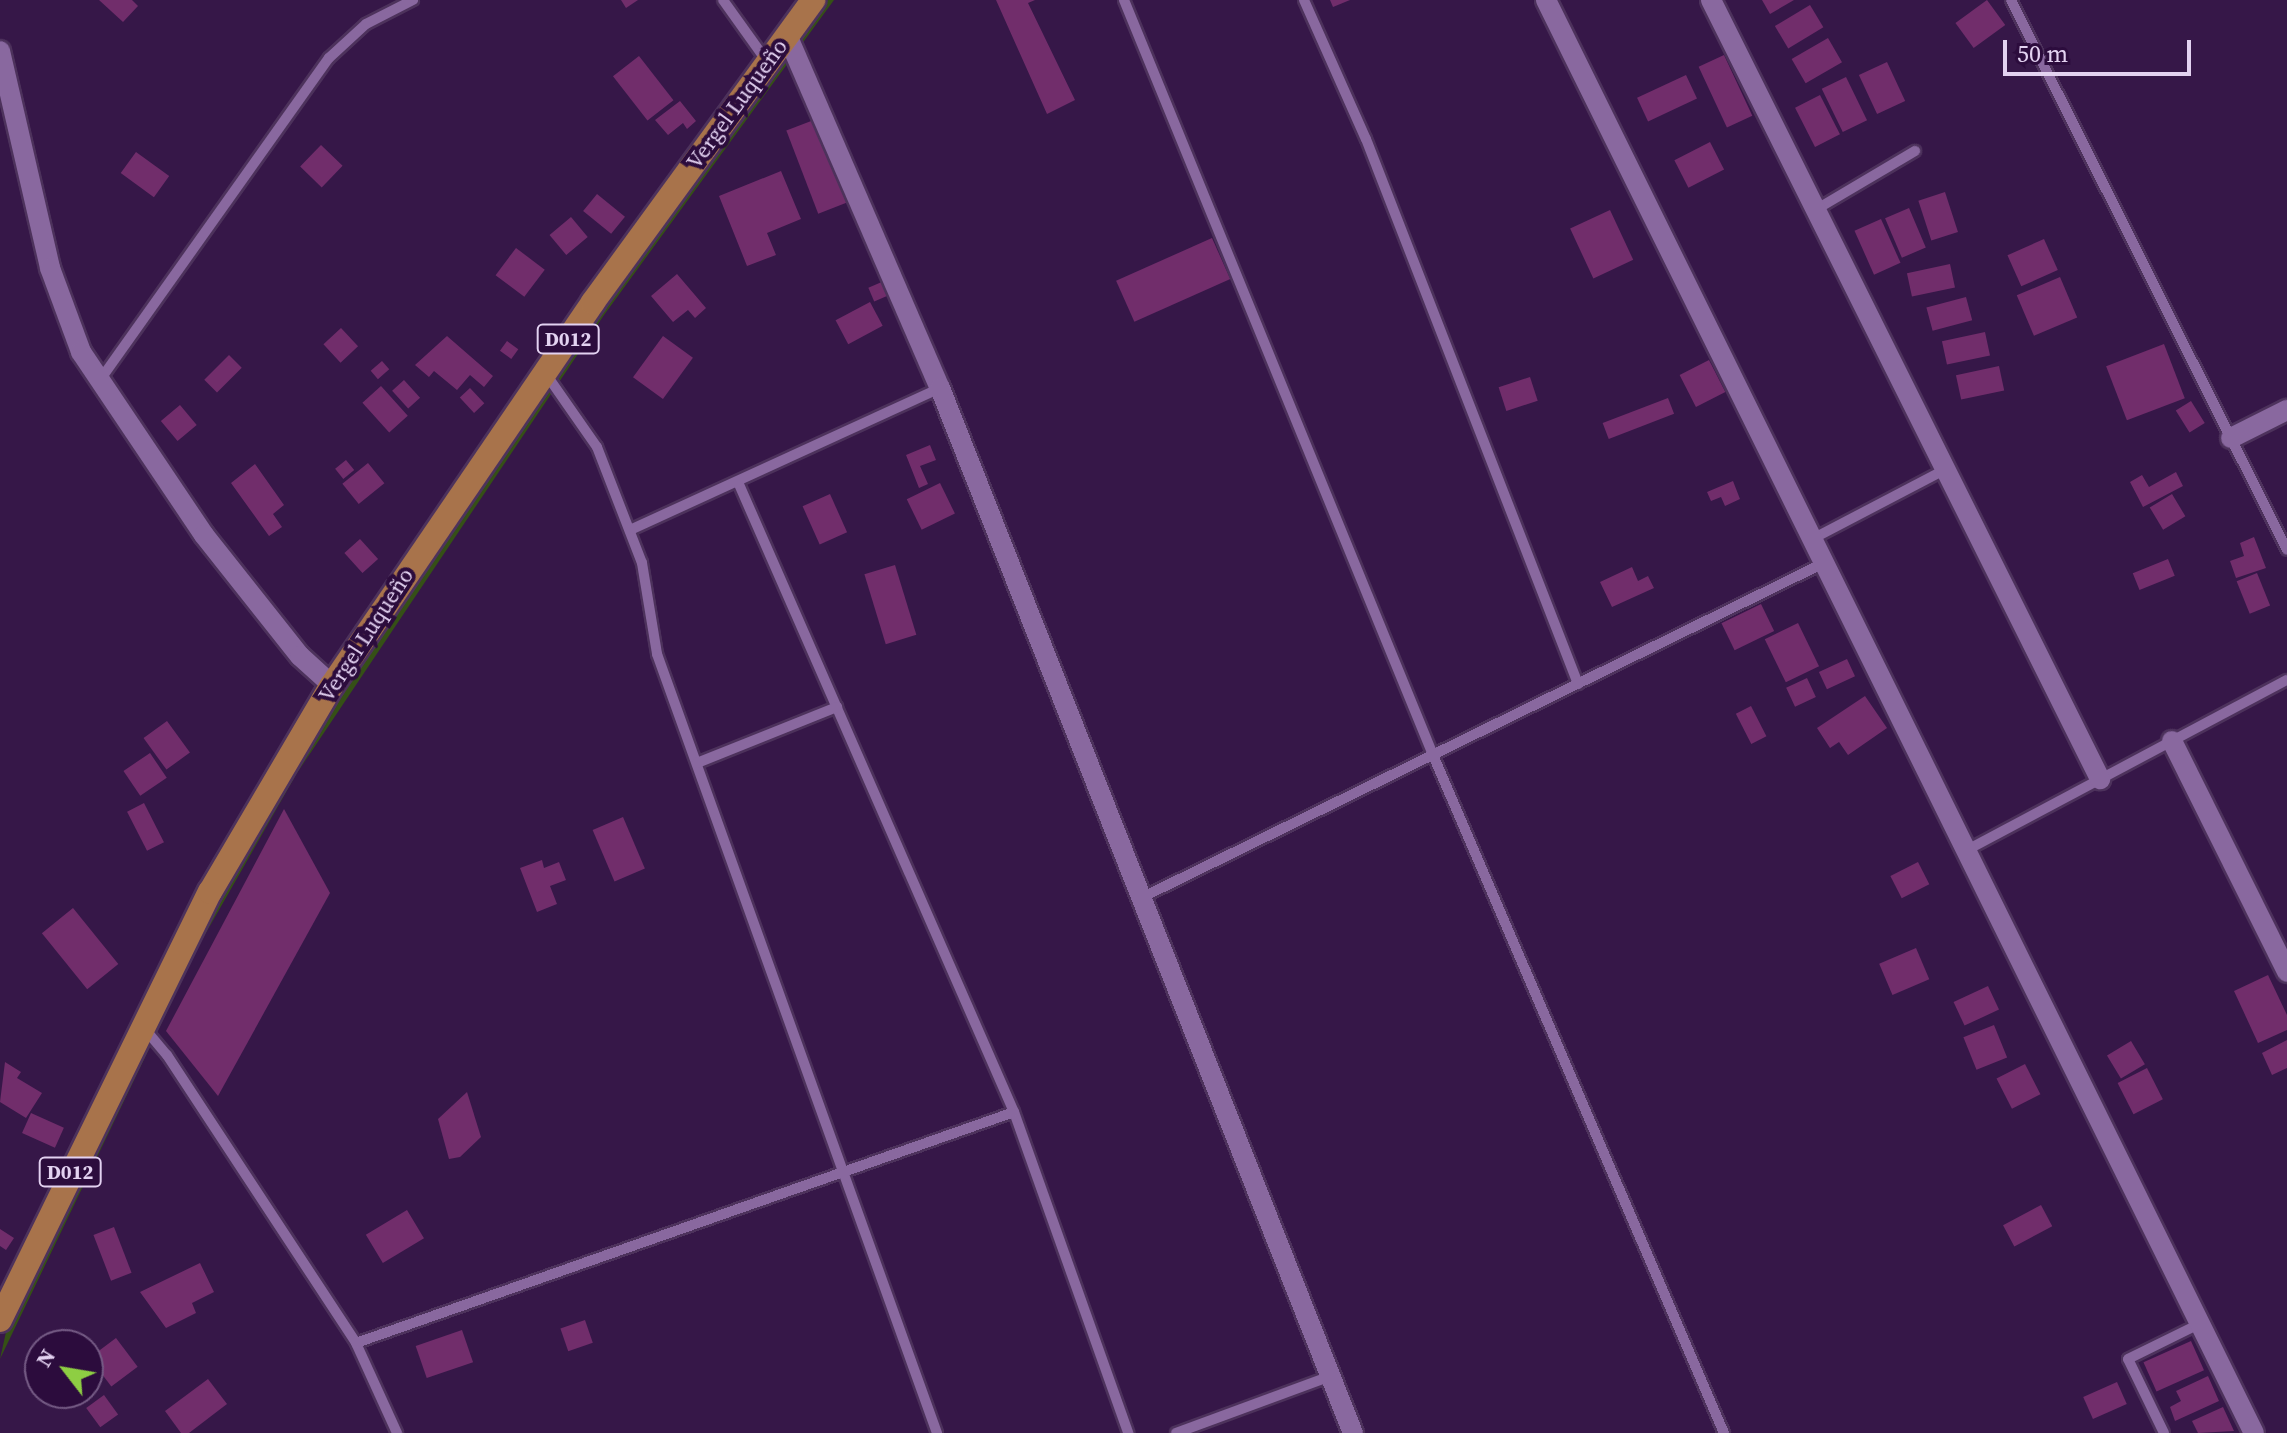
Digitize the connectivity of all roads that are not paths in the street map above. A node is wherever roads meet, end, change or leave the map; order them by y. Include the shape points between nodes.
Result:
1 (413, 0) edge
2 (723, 0) edge
3 (813, 0) edge
4 (1124, 0) edge
5 (1304, 0) edge
6 (1546, 0) edge
7 (1711, 0) edge
8 (2011, 0) edge
9 (787, 35) junction
10 (0, 51) edge
11 (767, 62) junction
12 (1915, 151) dead end
13 (1817, 209) junction
14 (546, 373) junction
15 (99, 382) junction
16 (940, 388) junction
17 (2287, 410) edge
18 (2231, 438) junction
19 (1946, 469) junction
20 (738, 482) junction
21 (630, 530) junction
22 (1816, 537) junction
23 (2287, 550) edge
24 (1828, 561) junction
25 (2287, 680) edge
26 (1578, 684) junction
27 (332, 685) junction
28 (837, 707) junction
29 (2172, 741) junction
30 (1433, 755) junction
31 (697, 763) junction
32 (2100, 779) junction
33 (1967, 850) junction
34 (1143, 897) junction
35 (2287, 972) edge
36 (141, 1025) junction
37 (1014, 1112) junction
38 (845, 1172) junction
39 (0, 1320) edge
40 (2199, 1324) junction
41 (356, 1343) junction
42 (1331, 1376) junction
43 (397, 1433) edge
44 (937, 1433) edge
45 (1128, 1433) edge
46 (1176, 1433) edge
47 (1353, 1433) edge
48 (1724, 1433) edge
49 (2164, 1433) edge
50 (2254, 1433) edge

1 - 15 lane via 366,24 329,58
2 - 11 lane
3 - 9 main road, Vergel Luqueño / D012
4 - 30 lane
5 - 26 lane via 1366,139
6 - 22 street
7 - 13 street
8 - 18 lane
9 - 11 main road, Vergel Luqueño / D012
9 - 16 street
10 - 15 street via 50,268 81,352
11 - 14 main road, Vergel Luqueño / D012
12 - 13 lane
13 - 19 street
14 - 21 lane via 597,447
14 - 27 main road, Vergel Luqueño / D012
15 - 27 street via 204,535 300,656
16 - 20 lane
16 - 34 street
17 - 18 street
18 - 23 lane
19 - 22 lane
19 - 32 street
20 - 21 lane
20 - 28 lane
21 - 31 lane via 642,563 657,654
22 - 24 street
24 - 26 lane
24 - 33 street
25 - 29 lane
26 - 30 lane
27 - 36 main road, Vergel Luqueño / D012 via 210,892
28 - 31 lane
28 - 37 lane
29 - 32 lane
29 - 35 street
30 - 34 lane
30 - 48 lane
31 - 38 lane
32 - 33 lane
33 - 40 street
34 - 42 street
36 - 39 main road, Vergel Luqueño / D012
36 - 41 lane via 167,1055
37 - 38 lane
37 - 45 lane
38 - 41 lane
38 - 44 lane
40 - 49 lane via 2128,1359
40 - 50 street
41 - 43 lane
42 - 46 lane
42 - 47 street

